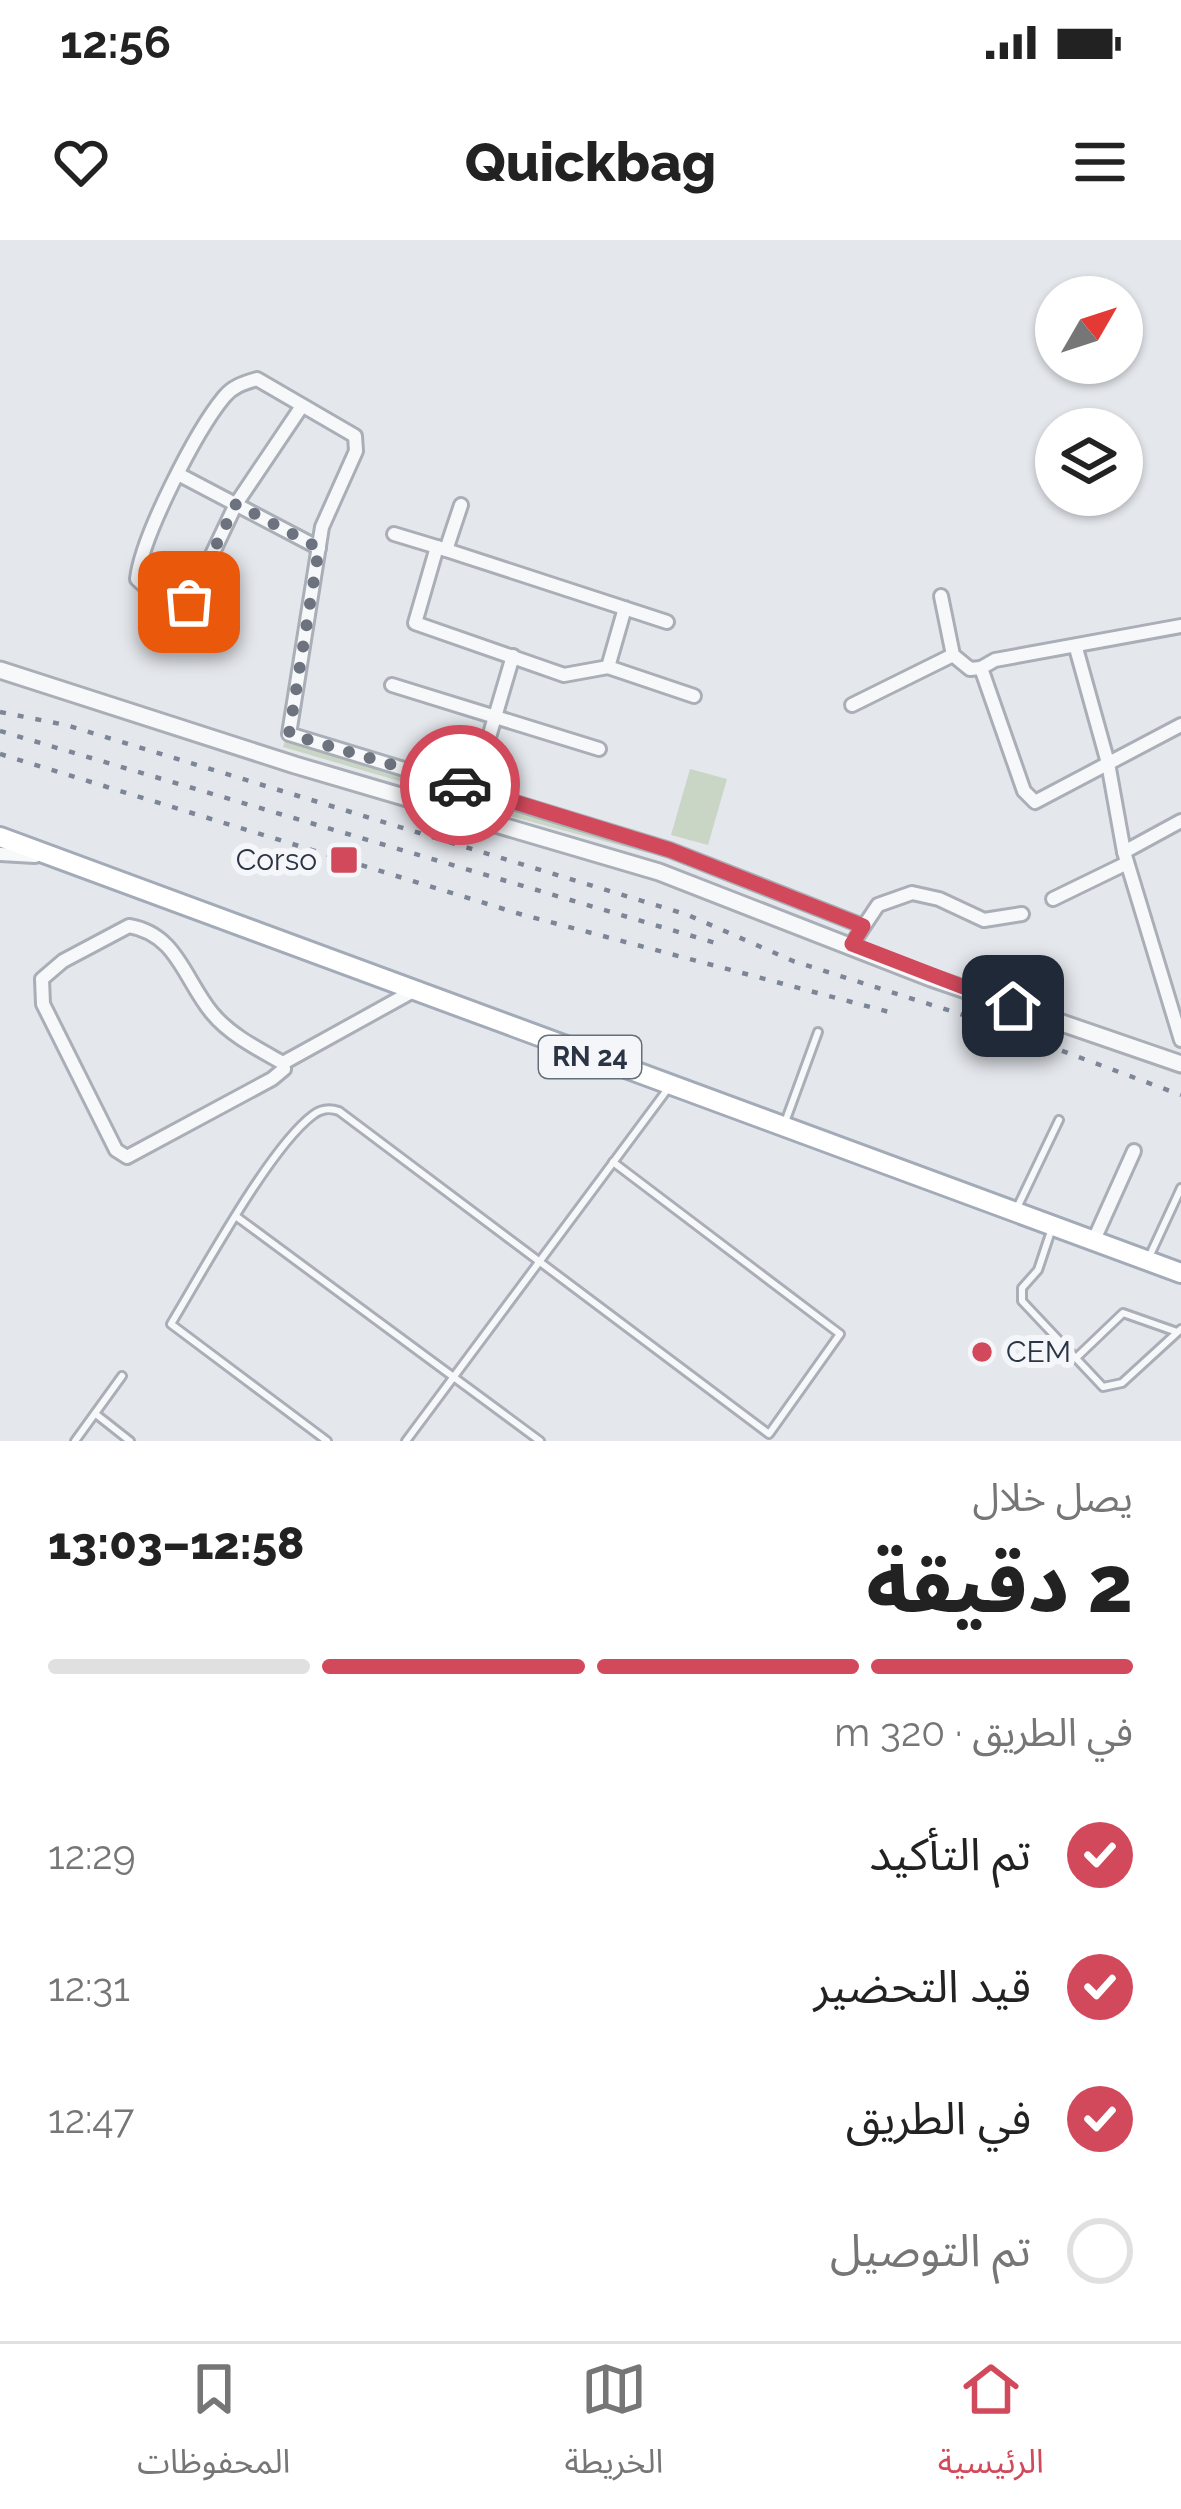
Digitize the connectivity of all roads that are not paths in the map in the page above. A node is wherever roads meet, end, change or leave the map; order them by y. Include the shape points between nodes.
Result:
1 (302, 406) junction
2 (178, 474) junction
3 (236, 504) junction
4 (461, 505) dead end
5 (394, 534) dead end
6 (319, 548) junction
7 (441, 549) junction
8 (941, 596) dead end
9 (625, 608) junction
10 (667, 622) dead end
11 (1181, 626) edge
12 (1076, 649) junction
13 (952, 655) junction
14 (513, 656) junction
15 (608, 667) junction
16 (981, 668) junction
17 (0, 670) edge
18 (392, 685) dead end
19 (694, 696) dead end
20 (852, 705) dead end
21 (495, 718) junction
22 (1181, 725) edge
23 (599, 749) dead end
24 (1108, 764) junction
25 (474, 789) junction
26 (466, 815) junction
27 (1181, 821) edge
28 (0, 837) edge
29 (0, 854) edge
30 (49, 857) junction
31 (1125, 857) junction
32 (1053, 899) dead end
33 (1022, 914) dead end
34 (863, 926) junction
35 (852, 944) junction
36 (415, 990) junction
37 (1179, 1022) edge
38 (818, 1032) dead end
39 (1181, 1040) edge
40 (283, 1063) junction
41 (1181, 1064) edge
42 (669, 1087) junction
43 (1058, 1120) dead end
44 (783, 1129) junction
45 (1134, 1151) dead end
46 (613, 1162) junction
47 (1181, 1187) edge
48 (1015, 1214) junction
49 (237, 1217) junction
50 (1052, 1227) junction
51 (1093, 1242) junction
52 (539, 1262) junction
53 (1147, 1262) junction
54 (1181, 1274) edge
55 (1179, 1331) edge
56 (1076, 1358) junction
57 (122, 1376) dead end
58 (453, 1377) junction
59 (97, 1415) junction
60 (75, 1441) edge
61 (130, 1441) edge
62 (328, 1441) edge
63 (406, 1441) edge
64 (540, 1441) edge

1 - 2 street via 257,379 239,384
1 - 3 street
1 - 6 street via 357,442
2 - 3 street
2 - 3 street via 138,569 136,579 150,590 190,601
3 - 6 street
4 - 7 street
5 - 7 street
6 - 25 street via 289,734
7 - 9 street
7 - 14 street via 415,623
8 - 13 street
9 - 10 street
9 - 15 street
11 - 12 street
12 - 16 street
12 - 24 street
13 - 16 street
13 - 20 street
14 - 15 street via 564,675
14 - 21 street
15 - 19 street
16 - 24 street via 1029,799
17 - 26 street
18 - 21 street
21 - 23 street
21 - 25 street
22 - 24 street
24 - 31 street
25 - 26 street
25 - 34 street via 670,850
26 - 35 street via 659,872
27 - 31 street
28 - 30 main road, RN 24
29 - 30 street
30 - 36 main road, RN 24
31 - 32 street
31 - 37 street
33 - 34 street via 984,920 912,893 878,905
34 - 35 street
35 - 41 street
36 - 40 street
36 - 42 main road, RN 24
37 - 39 street
38 - 44 lane
40 - 40 street via 272,1079 127,1157 116,1150 44,1004 42,980 129,926 151,931 215,1017
42 - 44 main road, RN 24
42 - 46 lane
43 - 48 lane
44 - 48 main road, RN 24
45 - 51 street
46 - 52 lane
46 - 52 lane via 841,1334 769,1434
47 - 53 lane
48 - 50 main road, RN 24
49 - 52 lane via 288,1143 328,1108
49 - 58 lane
49 - 62 lane via 171,1324
50 - 51 main road, RN 24
50 - 56 lane via 1021,1294
51 - 53 main road, RN 24
52 - 58 lane
53 - 54 main road, RN 24
55 - 56 lane via 1123,1313
55 - 56 lane via 1112,1388
57 - 59 lane
58 - 63 lane
58 - 64 lane
59 - 60 lane
59 - 61 lane

